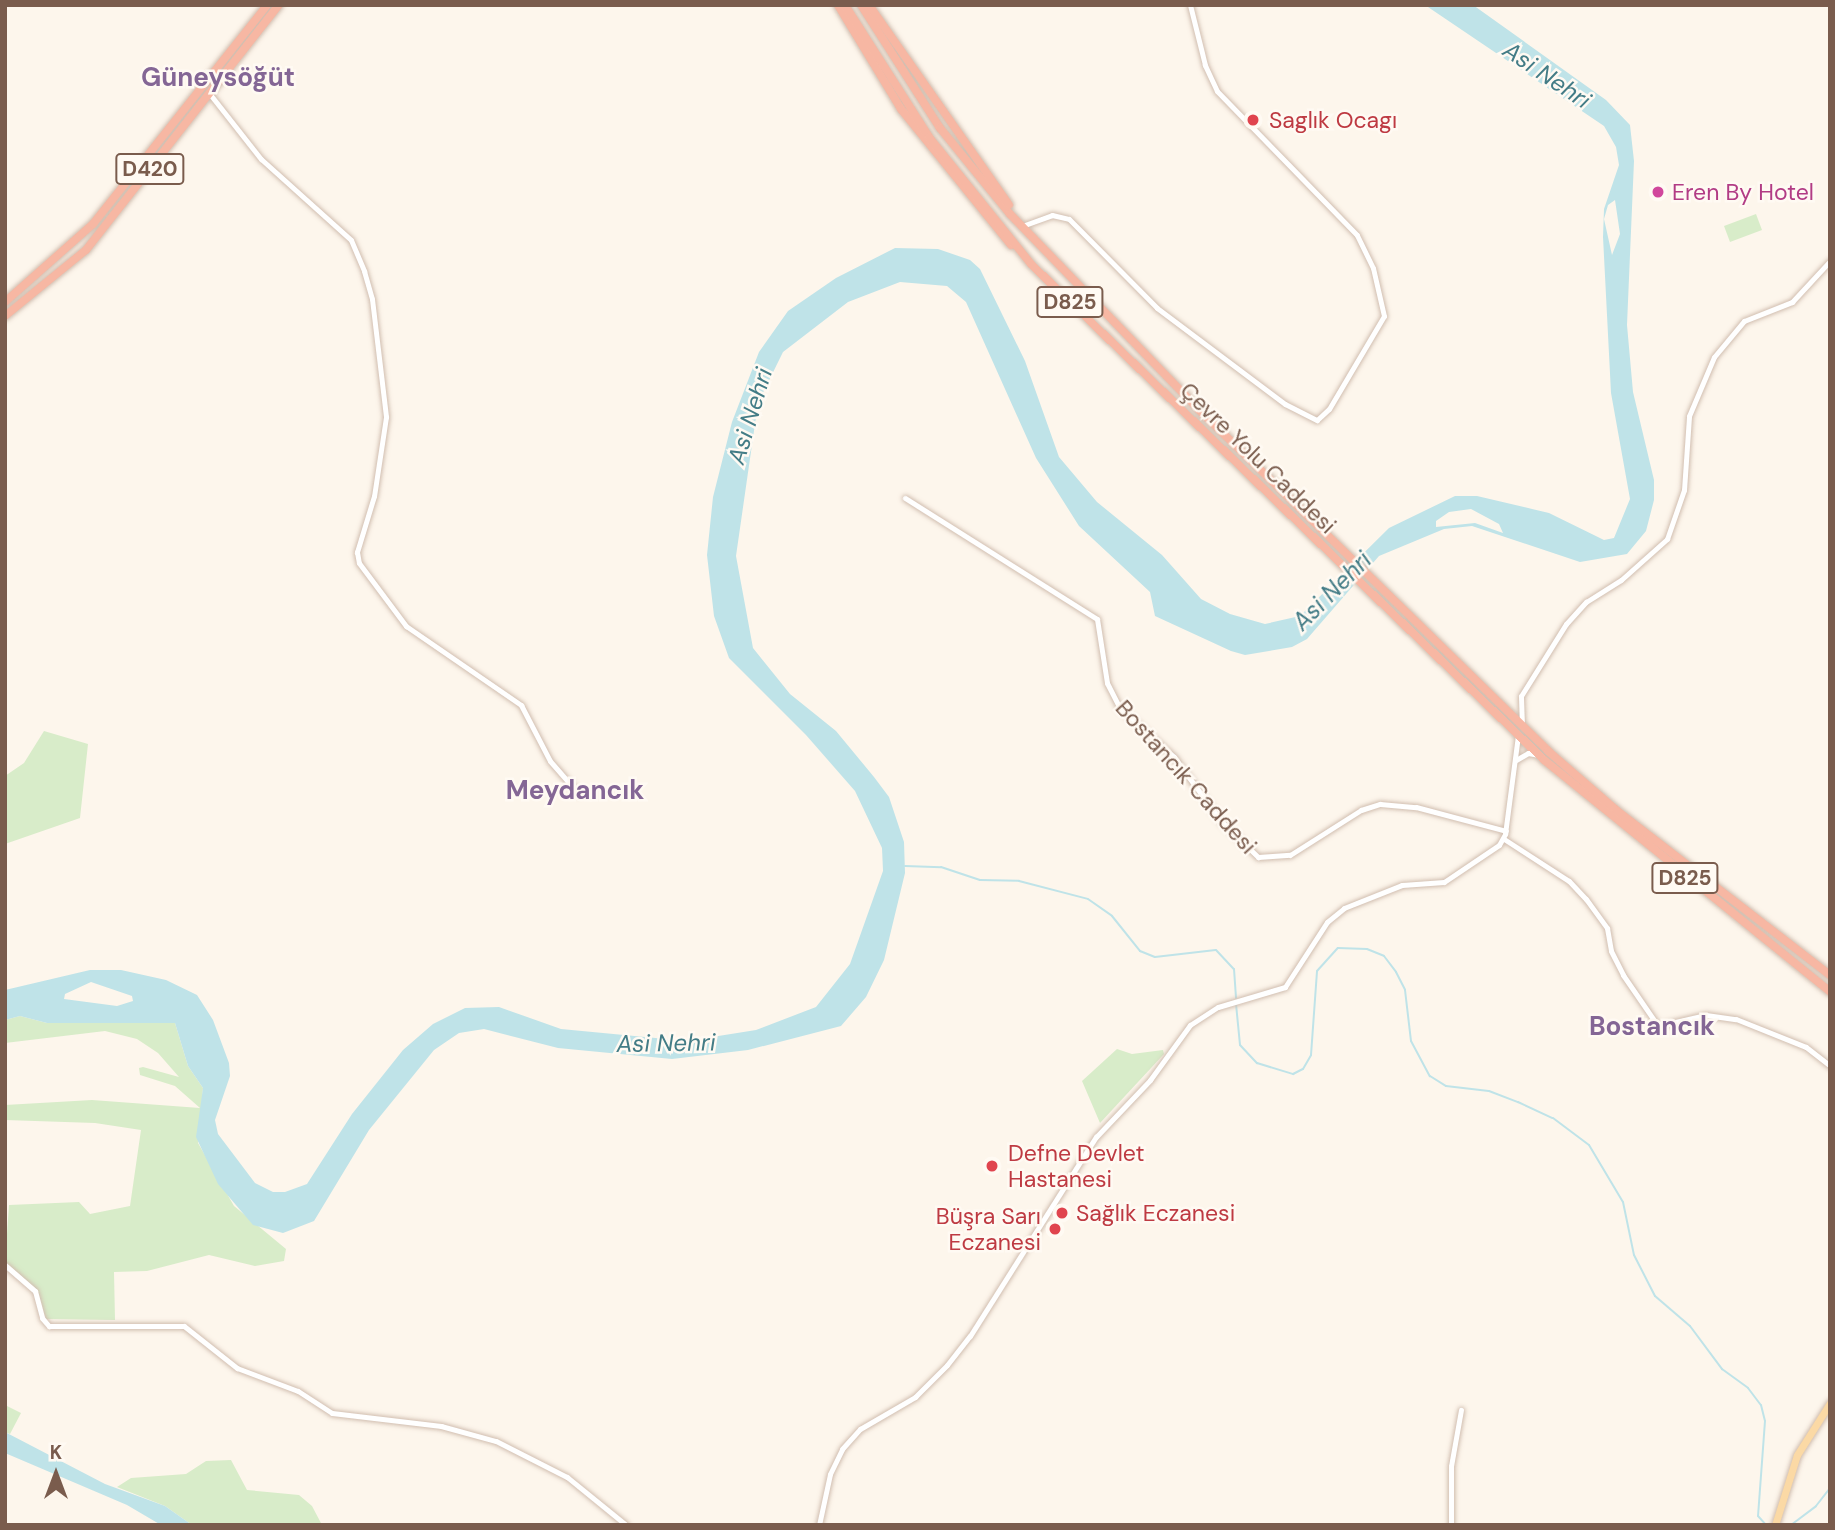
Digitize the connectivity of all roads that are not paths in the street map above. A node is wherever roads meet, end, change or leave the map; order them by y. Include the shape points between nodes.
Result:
1 (267, 5) edge
2 (279, 5) edge
3 (838, 5) edge
4 (845, 5) edge
5 (861, 5) edge
6 (869, 5) edge
7 (1190, 5) edge
8 (209, 92) junction
9 (1022, 226) junction
10 (1830, 261) edge
11 (1031, 264) junction
12 (5, 302) edge
13 (5, 316) edge
14 (905, 498) dead end
15 (1522, 726) junction
16 (1518, 736) junction
17 (1539, 755) junction
18 (1514, 763) junction
19 (578, 793) dead end
20 (1506, 831) junction
21 (1504, 839) junction
22 (1830, 975) edge
23 (1830, 992) edge
24 (1830, 1066) edge
25 (5, 1265) edge
26 (1830, 1403) edge
27 (1461, 1410) dead end
28 (626, 1525) edge
29 (819, 1525) edge
30 (1451, 1525) edge
31 (1775, 1525) edge

1 - 12 highway, D420 via 93,225
2 - 8 highway, D420
3 - 11 highway via 901,109 996,230
4 - 11 highway, Çevre Yolu Caddesi / D825 via 929,137
5 - 9 highway, Çevre Yolu Caddesi / D825 via 940,128
6 - 9 highway
7 - 9 street via 1217,92 1357,235 1373,268 1384,316 1329,409 1317,420 1285,404 1157,309 1069,219 1052,215
8 - 13 highway, D420 via 86,250
8 - 19 street via 261,159 351,240 365,271 386,417 374,496 357,552 359,563 406,626 522,705 550,761
9 - 15 highway, Çevre Yolu Caddesi / D825
10 - 15 street via 1797,299 1744,321 1720,349 1689,416 1684,490 1667,539 1621,580 1586,602 1566,624 1521,696
11 - 16 highway, Çevre Yolu Caddesi / D825
14 - 20 street, Bostancık Caddesi via 1097,619 1114,699 1174,757 1230,831 1258,857 1290,855 1361,810 1380,804 1416,807
15 - 16 street
15 - 22 highway, Çevre Yolu Caddesi / D825 via 1615,809
16 - 17 highway, Çevre Yolu Caddesi / D825
16 - 18 street
17 - 18 street via 1528,752
17 - 23 highway, Çevre Yolu Caddesi / D825 via 1608,816
18 - 20 street
20 - 21 street
21 - 24 street via 1569,881 1586,899 1608,929 1611,951 1623,975 1658,1026 1706,1015 1736,1019 1806,1047
21 - 29 street via 1450,880 1402,884 1344,908 1327,922 1285,987 1211,1010 1190,1025 1150,1080 1096,1137 947,1365 915,1397 860,1429 846,1443 830,1474
25 - 28 street via 35,1291 42,1318 49,1325 184,1326 237,1368 298,1391 332,1413 441,1426 496,1441 567,1477
26 - 31 main road via 1797,1455
27 - 30 street via 1451,1474

